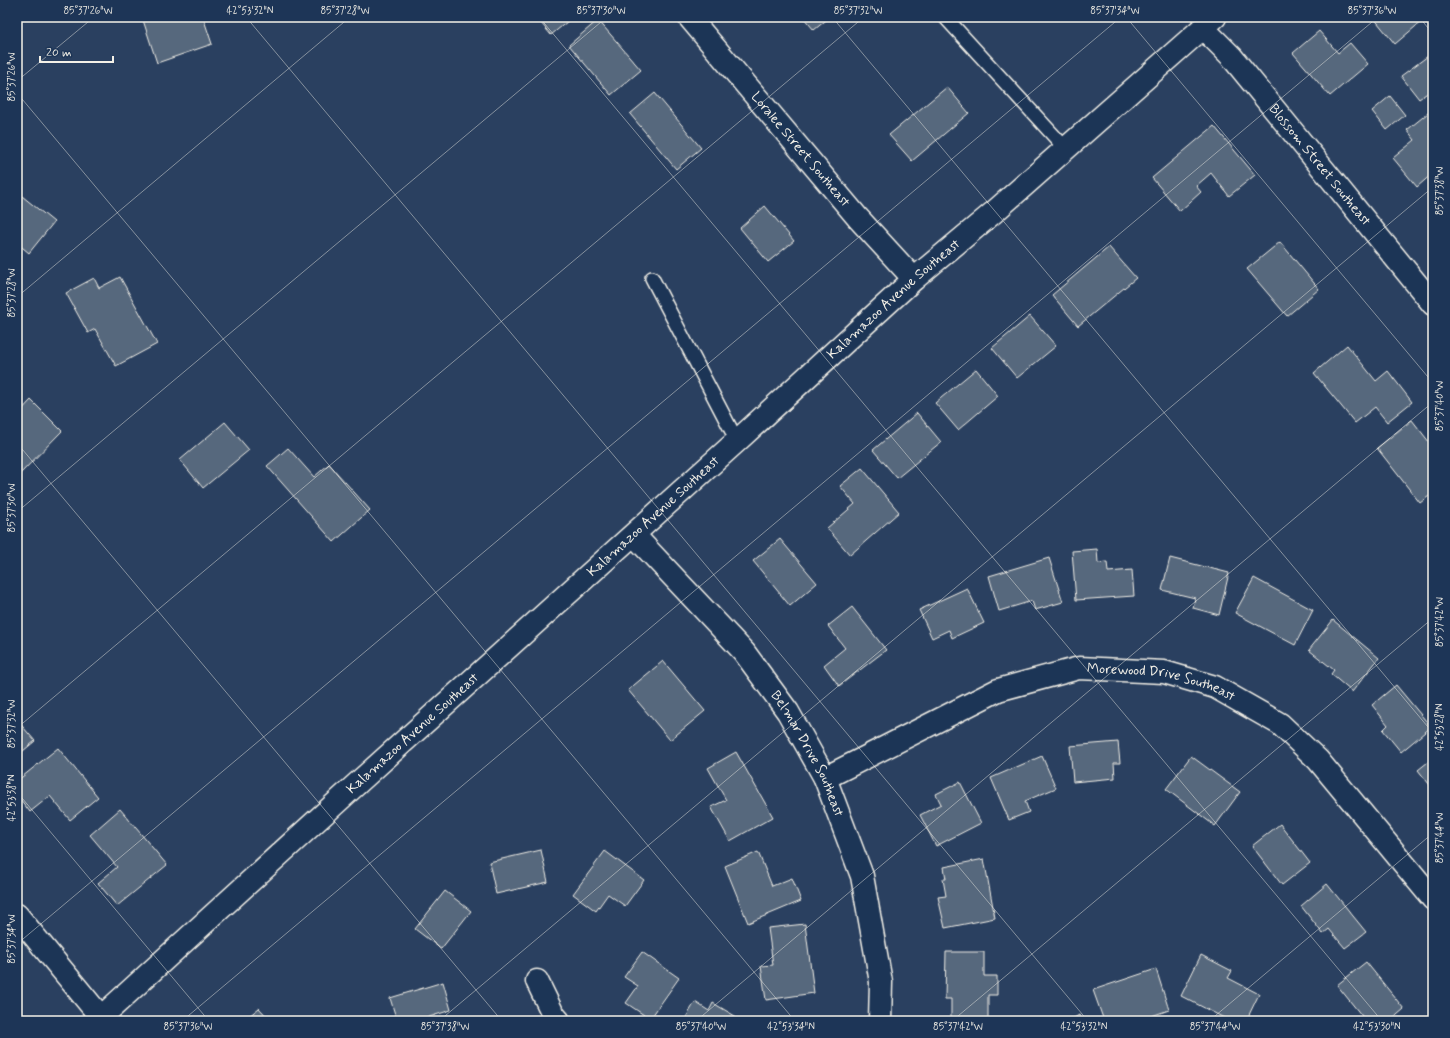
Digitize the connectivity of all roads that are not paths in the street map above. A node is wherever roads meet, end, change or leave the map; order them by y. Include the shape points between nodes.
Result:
1 (689, 17) edge
2 (945, 17) edge
3 (1204, 21) edge
4 (1066, 149) junction
5 (652, 278) dead end
6 (914, 279) junction
7 (1433, 304) edge
8 (737, 442) junction
9 (634, 535) junction
10 (825, 778) junction
11 (1433, 899) edge
12 (17, 915) edge
13 (537, 981) dead end
14 (100, 1020) edge
15 (559, 1021) edge
16 (880, 1021) edge

1 - 6 street, Loralee Street Southeast via 858,218
2 - 4 lane
3 - 4 street, Kalamazoo Avenue Southeast
3 - 7 street, Blossom Street Southeast
4 - 6 street, Kalamazoo Avenue Southeast
5 - 8 lane
6 - 8 street, Kalamazoo Avenue Southeast
8 - 9 street, Kalamazoo Avenue Southeast
9 - 10 street, Belmar Drive Southeast via 744,652 788,712
9 - 14 street, Kalamazoo Avenue Southeast via 360,781
10 - 11 street, Morewood Drive Southeast via 998,690 1079,668 1164,672 1215,686 1280,724 1318,760
10 - 16 street, Belmar Drive Southeast via 862,876 881,982
12 - 14 street
13 - 15 street

